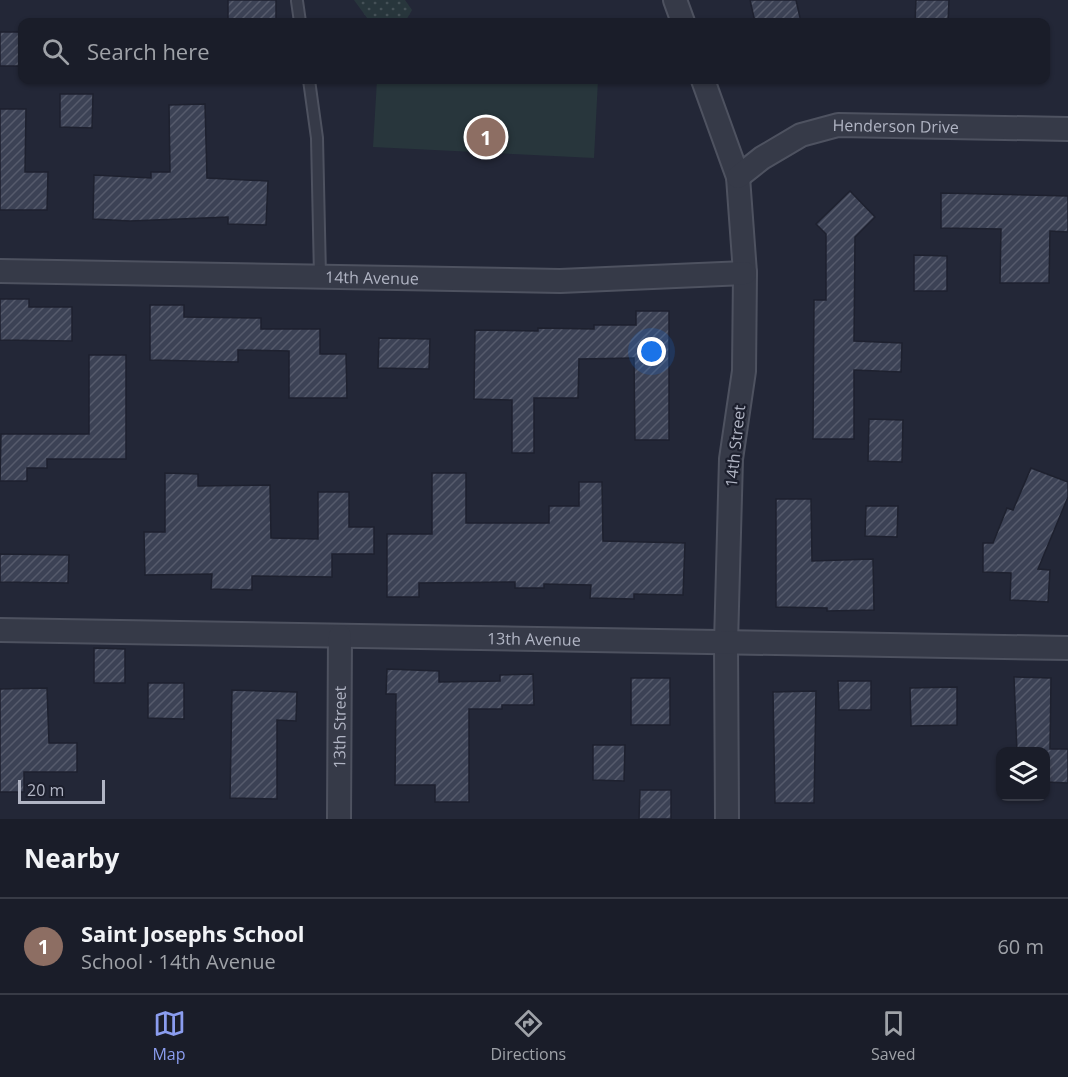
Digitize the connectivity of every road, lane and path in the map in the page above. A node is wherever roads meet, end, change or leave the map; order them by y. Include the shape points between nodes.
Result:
1 (675, 0) edge
2 (297, 1) edge
3 (299, 18) edge
4 (682, 18) edge
5 (310, 84) edge
6 (704, 84) edge
7 (1068, 129) edge
8 (738, 177) junction
9 (0, 271) edge
10 (745, 273) junction
11 (320, 276) junction
12 (0, 630) edge
13 (340, 636) junction
14 (726, 643) junction
15 (1068, 648) edge
16 (339, 819) edge
17 (728, 819) edge

1 - 4 street
2 - 3 lane
5 - 11 lane via 317,138
6 - 8 street, 14th Street
7 - 8 street, Henderson Drive via 838,125 801,135
8 - 10 street, 14th Street
9 - 11 street, 14th Avenue
10 - 11 street, 14th Avenue via 560,281
10 - 14 street, 14th Street via 744,370 731,459
12 - 13 street, 13th Avenue
13 - 14 street, 13th Avenue
13 - 16 street, 13th Street
14 - 15 street, 13th Avenue
14 - 17 street, 14th Street

